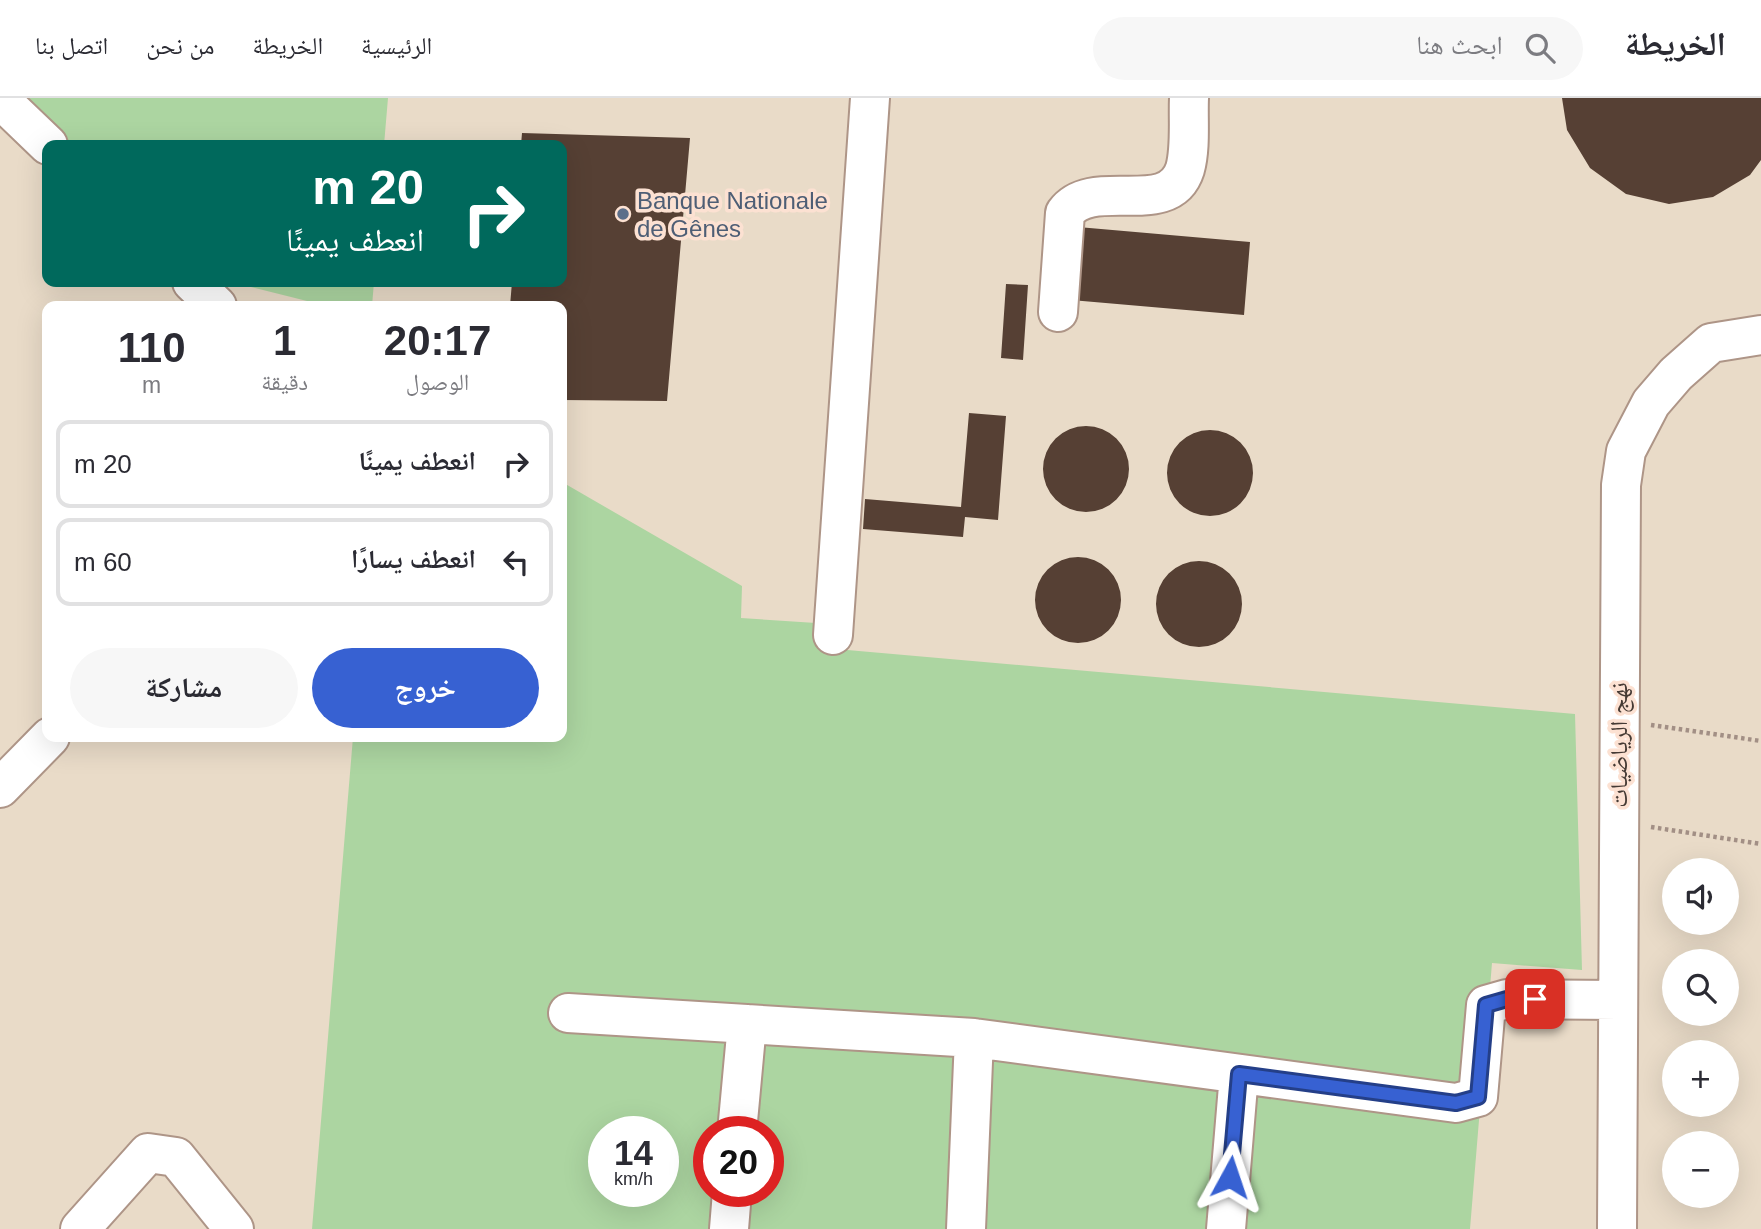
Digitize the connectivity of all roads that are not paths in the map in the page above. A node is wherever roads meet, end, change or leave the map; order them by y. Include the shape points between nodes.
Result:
1 (870, 98) edge
2 (1189, 98) edge
3 (0, 99) edge
4 (43, 140) edge
5 (197, 287) edge
6 (212, 301) edge
7 (1058, 312) dead end
8 (1761, 335) edge
9 (833, 635) dead end
10 (45, 742) edge
11 (0, 788) edge
12 (1618, 1000) junction
13 (568, 1013) dead end
14 (747, 1024) junction
15 (974, 1038) junction
16 (1239, 1074) junction
17 (738, 1116) edge
18 (731, 1207) edge
19 (80, 1229) edge
20 (234, 1229) edge
21 (729, 1229) edge
22 (966, 1229) edge
23 (1226, 1229) edge
24 (1617, 1229) edge

1 - 9 street
2 - 7 street via 1186,161 1175,186 1159,193 1083,199 1065,214
3 - 4 street
5 - 6 street
8 - 12 street, نهج الرياضيات via 1711,343 1651,403 1626,451 1618,720
10 - 11 street
12 - 16 street via 1507,999 1486,1005 1478,1097 1456,1103
12 - 24 street, نهج الرياضيات
13 - 14 street
14 - 15 street
14 - 17 street
15 - 16 street
15 - 22 street
16 - 23 street
18 - 21 street
19 - 20 street via 148,1153 176,1157

